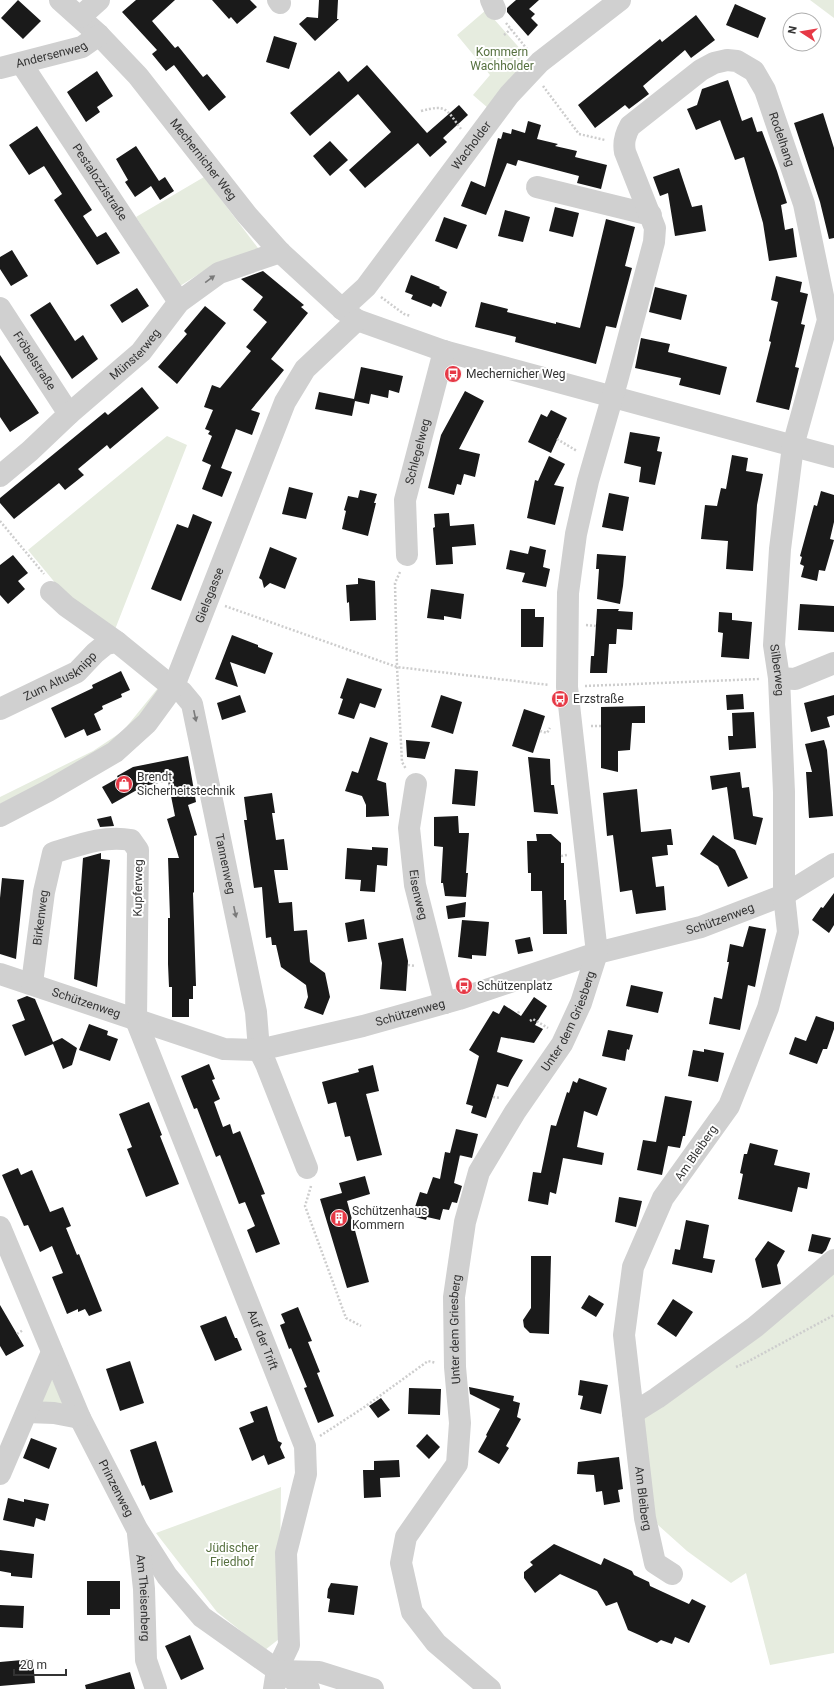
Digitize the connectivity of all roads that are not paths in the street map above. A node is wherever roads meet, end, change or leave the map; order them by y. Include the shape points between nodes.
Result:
1 (60, 0) edge
2 (99, 0) edge
3 (620, 0) edge
4 (80, 17) junction
5 (99, 35) junction
6 (21, 62) junction
7 (0, 68) edge
8 (537, 187) dead end
9 (651, 215) junction
10 (280, 252) junction
11 (179, 302) junction
12 (0, 308) edge
13 (350, 315) junction
14 (444, 351) junction
15 (613, 397) junction
16 (69, 414) junction
17 (793, 446) junction
18 (834, 457) edge
19 (0, 476) edge
20 (406, 555) road end
21 (51, 592) road end
22 (118, 642) junction
23 (834, 663) edge
24 (779, 678) junction
25 (174, 686) junction
26 (0, 709) edge
27 (416, 784) road end
28 (0, 816) edge
29 (53, 853) joint
30 (834, 864) edge
31 (784, 895) junction
32 (597, 953) junction
33 (0, 974) edge
34 (32, 983) junction
35 (445, 1004) junction
36 (136, 1020) junction
37 (259, 1050) junction
38 (307, 1168) road end
39 (0, 1227) edge
40 (834, 1260) edge
41 (52, 1352) junction
42 (26, 1412) junction
43 (634, 1413) junction
44 (80, 1418) junction
45 (0, 1474) edge
46 (137, 1529) junction
47 (672, 1574) dead end
48 (275, 1680) edge
49 (156, 1689) edge
50 (309, 1689) edge
51 (373, 1689) edge
52 (490, 1689) edge

1 - 4 street, Mechernicher Weg
2 - 4 street
3 - 13 street, Wacholder via 536,66 509,95 366,286
4 - 5 street, Mechernicher Weg
5 - 6 street, Andersenweg via 82,47
5 - 10 street, Mechernicher Weg via 138,76 247,215
6 - 7 street, Andersenweg
6 - 11 street, Pestalozzistraße
8 - 9 street
9 - 15 street via 655,228 654,242
9 - 17 street, Rodelhang via 624,144 625,134 630,126 714,63 737,61 754,71 765,90 804,204 828,320
11 -> 10 street, Münsterweg via 219,272
10 - 13 street, Mechernicher Weg
11 - 16 street, Münsterweg via 141,352
12 - 16 street, Fröbelstraße
13 - 14 street, Mechernicher Weg
13 - 25 street, Gielsgasse via 334,341 305,369 285,402
14 - 15 street, Mechernicher Weg
14 - 20 street, Schlegelweg via 405,500
15 - 17 street, Mechernicher Weg
15 - 32 street via 588,481 576,534 567,612 567,687
16 - 19 street, Münsterweg
17 - 18 street, Mechernicher Weg
17 - 24 street, Silberweg via 780,556 774,645
21 - 22 street via 66,606
22 - 25 street
22 - 26 street, Zum Altusknipp via 106,644 77,672
23 - 24 street via 795,679
24 - 31 street, Silberweg via 784,792
25 - 28 street, Gielsgasse via 147,723 115,752
25 -> 37 street, Tannenweg via 192,704 256,1012
27 - 35 street, Eisenweg via 409,828 415,885
29 - 34 street, Birkenweg via 44,892
29 - 36 street, Kupferweg via 96,840 118,838 131,840 138,850
30 - 31 street, Schützenweg
31 - 32 street, Schützenweg via 700,927
31 - 43 street, Am Bleiberg via 788,932 768,1008 729,1106 663,1198 633,1267 624,1335
32 - 35 street, Schützenweg
32 - 52 street, Unter dem Griesberg via 581,1003 562,1044 515,1112 479,1172 465,1222 454,1296 455,1367 460,1424 457,1464 406,1538 401,1563 412,1612 436,1643
33 - 34 street, Schützenweg
34 - 36 street, Schützenweg
35 - 37 street, Schützenweg
36 - 37 street, Schützenweg via 224,1050
36 - 48 street, Auf der Trift via 305,1446 306,1474 286,1553 288,1645
37 - 38 street, Tannenweg
39 - 41 street, Prinzenweg
40 - 43 street via 756,1327
41 - 42 street
41 - 44 street, Prinzenweg
42 - 44 street
42 - 45 street
43 - 47 street, Am Bleiberg via 645,1518 654,1563
44 - 46 street, Prinzenweg
46 - 48 street, Prinzenweg via 167,1576 202,1617
46 - 49 street, Am Theisenberg via 144,1589 146,1660
48 - 50 street, Prinzenweg
48 - 51 street via 319,1672

